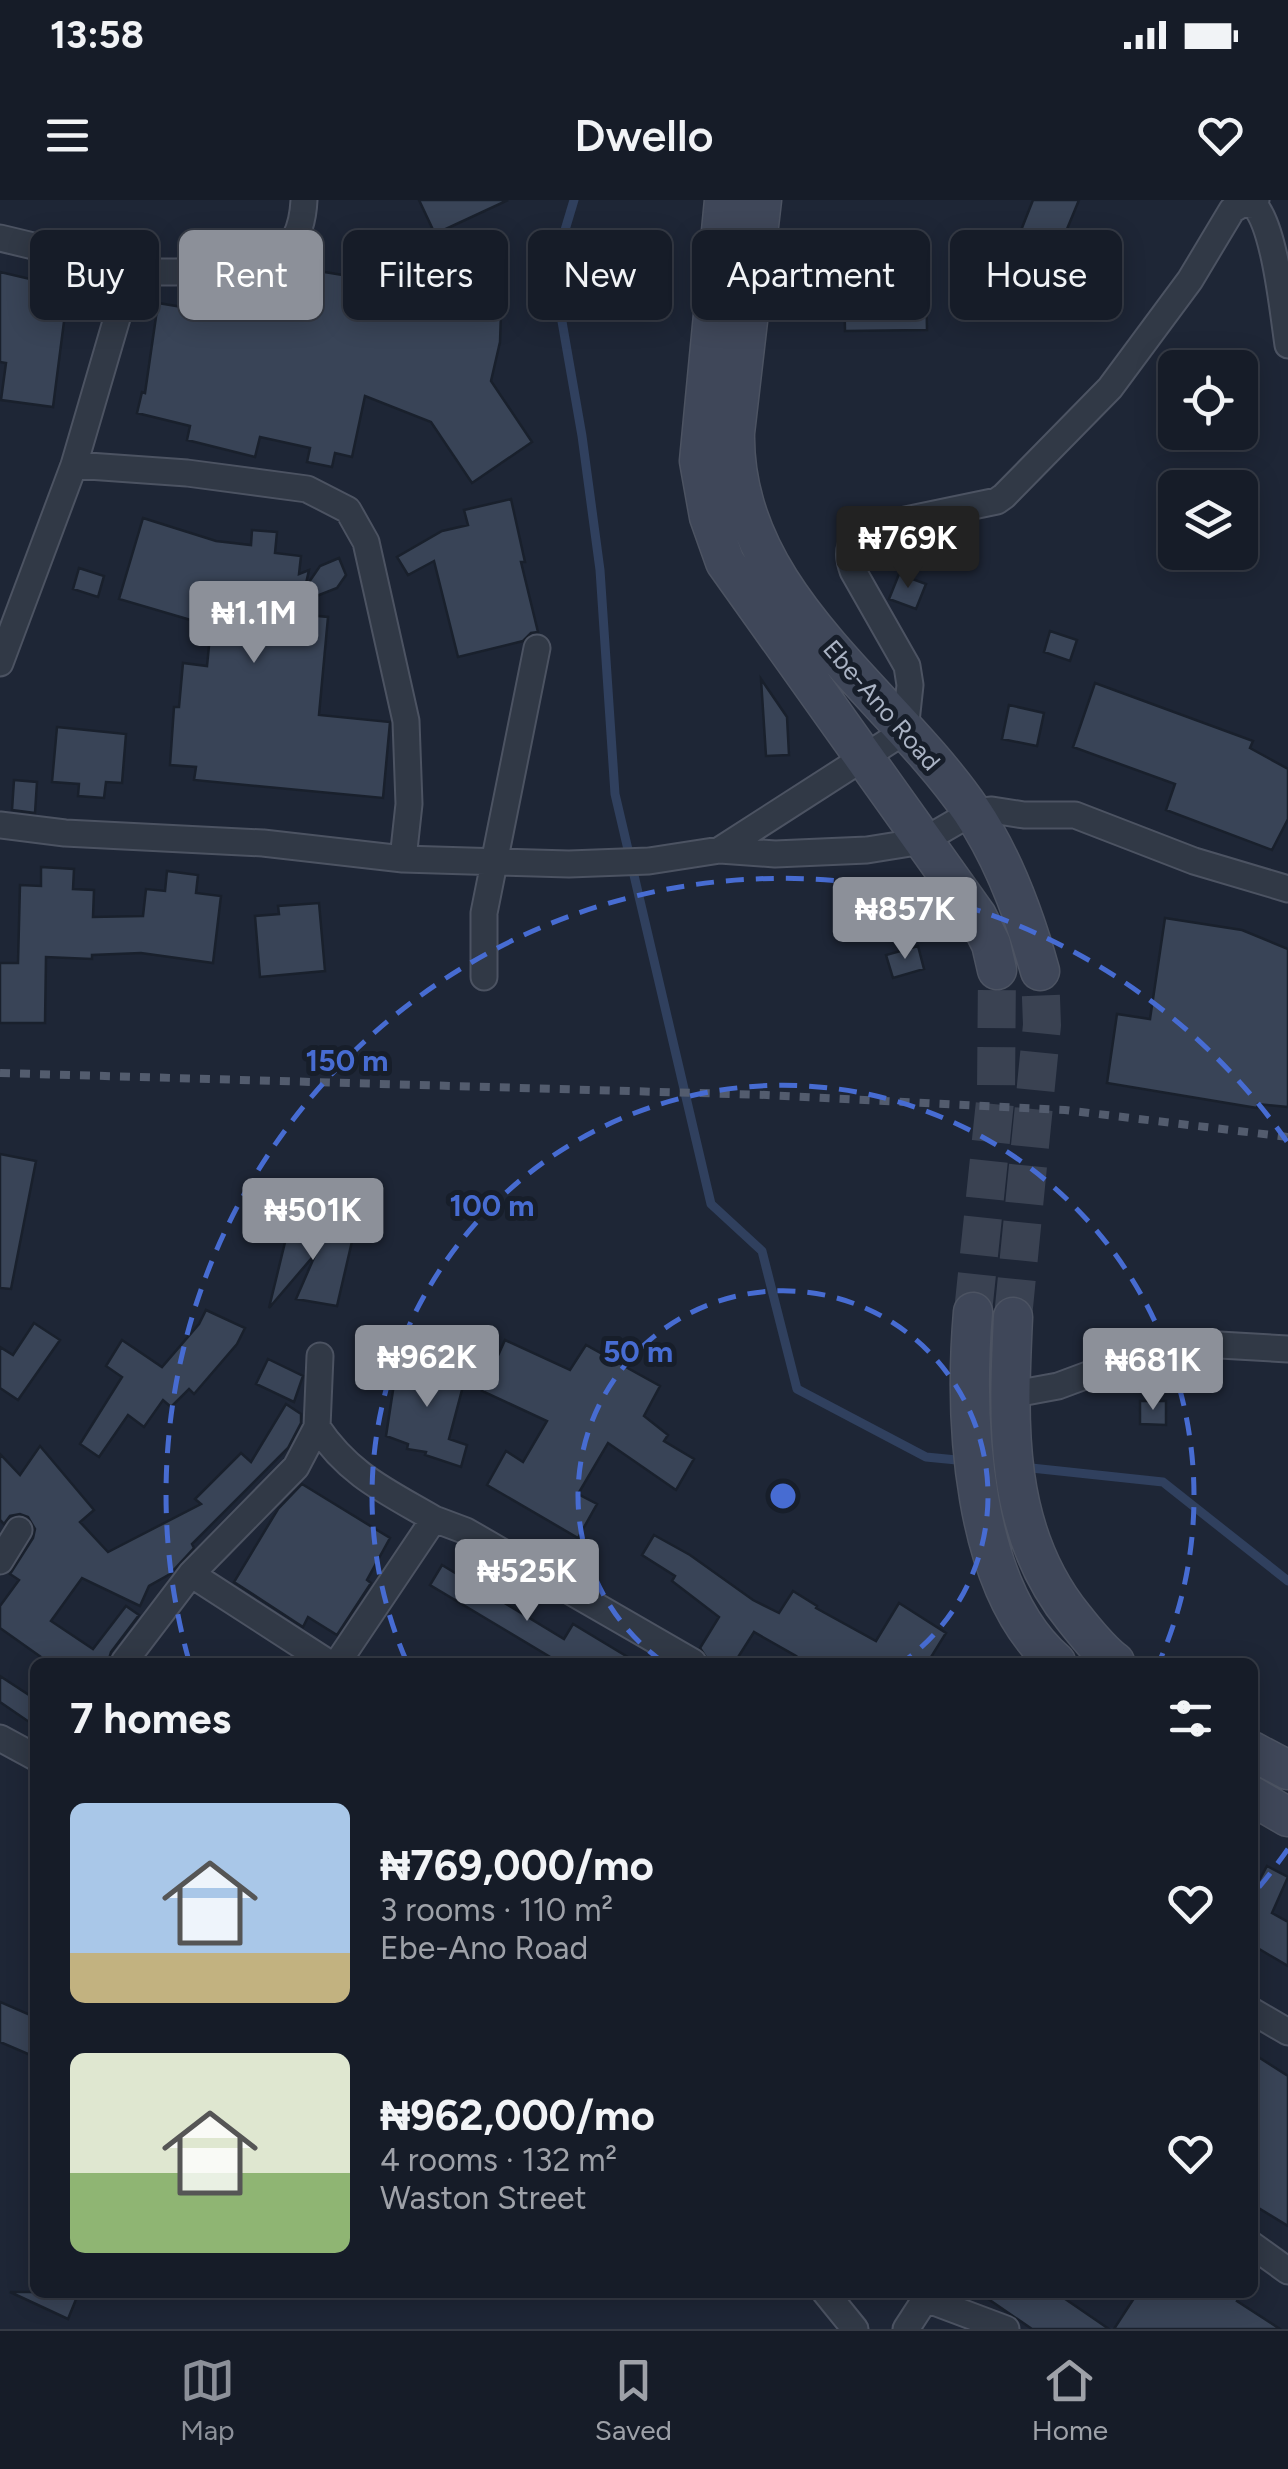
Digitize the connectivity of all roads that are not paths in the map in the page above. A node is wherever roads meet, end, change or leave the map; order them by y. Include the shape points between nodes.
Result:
1 (304, 200) edge
2 (724, 200) edge
3 (762, 200) edge
4 (1255, 202) edge
5 (0, 238) edge
6 (30, 245) edge
7 (159, 271) edge
8 (117, 320) edge
9 (1288, 344) edge
10 (74, 465) junction
11 (537, 648) dead end
12 (0, 663) edge
13 (905, 730) junction
14 (862, 758) junction
15 (973, 812) junction
16 (0, 825) edge
17 (923, 840) junction
18 (720, 850) junction
19 (402, 859) junction
20 (494, 861) junction
21 (1288, 889) edge
22 (997, 970) tunnel mouth
23 (1040, 971) tunnel mouth
24 (484, 977) dead end
25 (973, 1312) tunnel mouth
26 (1013, 1317) tunnel mouth
27 (1288, 1349) edge
28 (320, 1356) dead end
29 (1009, 1396) junction
30 (317, 1427) junction
31 (434, 1519) junction
32 (18, 1530) dead end
33 (0, 1561) edge
34 (191, 1574) junction
35 (127, 1658) edge
36 (321, 1658) edge
37 (341, 1658) edge
38 (686, 1658) edge
39 (1051, 1658) edge
40 (1109, 1658) edge
41 (0, 1738) edge
42 (30, 1754) edge
43 (1258, 1754) edge
44 (1288, 1770) edge
45 (1258, 1799) edge
46 (1288, 1816) edge
47 (1258, 2014) edge
48 (1288, 2032) edge
49 (1258, 2249) edge
50 (1288, 2271) edge
51 (830, 2298) edge
52 (927, 2298) edge
53 (933, 2298) edge
54 (854, 2329) edge
55 (906, 2329) edge
56 (1006, 2329) edge

1 - 7 street via 302,230 279,258 249,268
2 - 14 main road, Ebe-Ano Road via 699,461 709,517 725,562
3 - 13 main road, Ebe-Ano Road via 735,433 738,489 792,600
4 - 9 street
4 - 13 street via 1232,210 1110,388 1004,496 856,536 848,558 853,571 907,666
5 - 6 street
8 - 10 street
10 - 12 street
10 - 19 street via 306,489 348,510 366,542 406,720 409,804
11 - 20 street
13 - 14 street
13 - 15 main road, Ebe-Ano Road
14 - 17 main road, Ebe-Ano Road
14 - 18 street
15 - 17 street
15 - 21 street via 1075,815
15 - 23 main road, Ebe-Ano Road
16 - 19 street
17 - 18 street via 830,852
17 - 22 main road, Ebe-Ano Road via 977,916
18 - 20 street via 649,861
19 - 20 street
20 - 24 street via 484,913
25 - 39 main road via 974,1455 1003,1589
26 - 29 main road
27 - 29 street via 1202,1344
28 - 30 street
29 - 40 main road via 1024,1528 1044,1576
30 - 31 street via 338,1458
30 - 34 street via 296,1467
31 - 37 street
31 - 38 street
32 - 33 street
34 - 35 street
34 - 36 street
41 - 42 street
43 - 44 main road
45 - 46 main road
47 - 48 street
49 - 50 street
51 - 54 street
52 - 55 street
53 - 56 street

